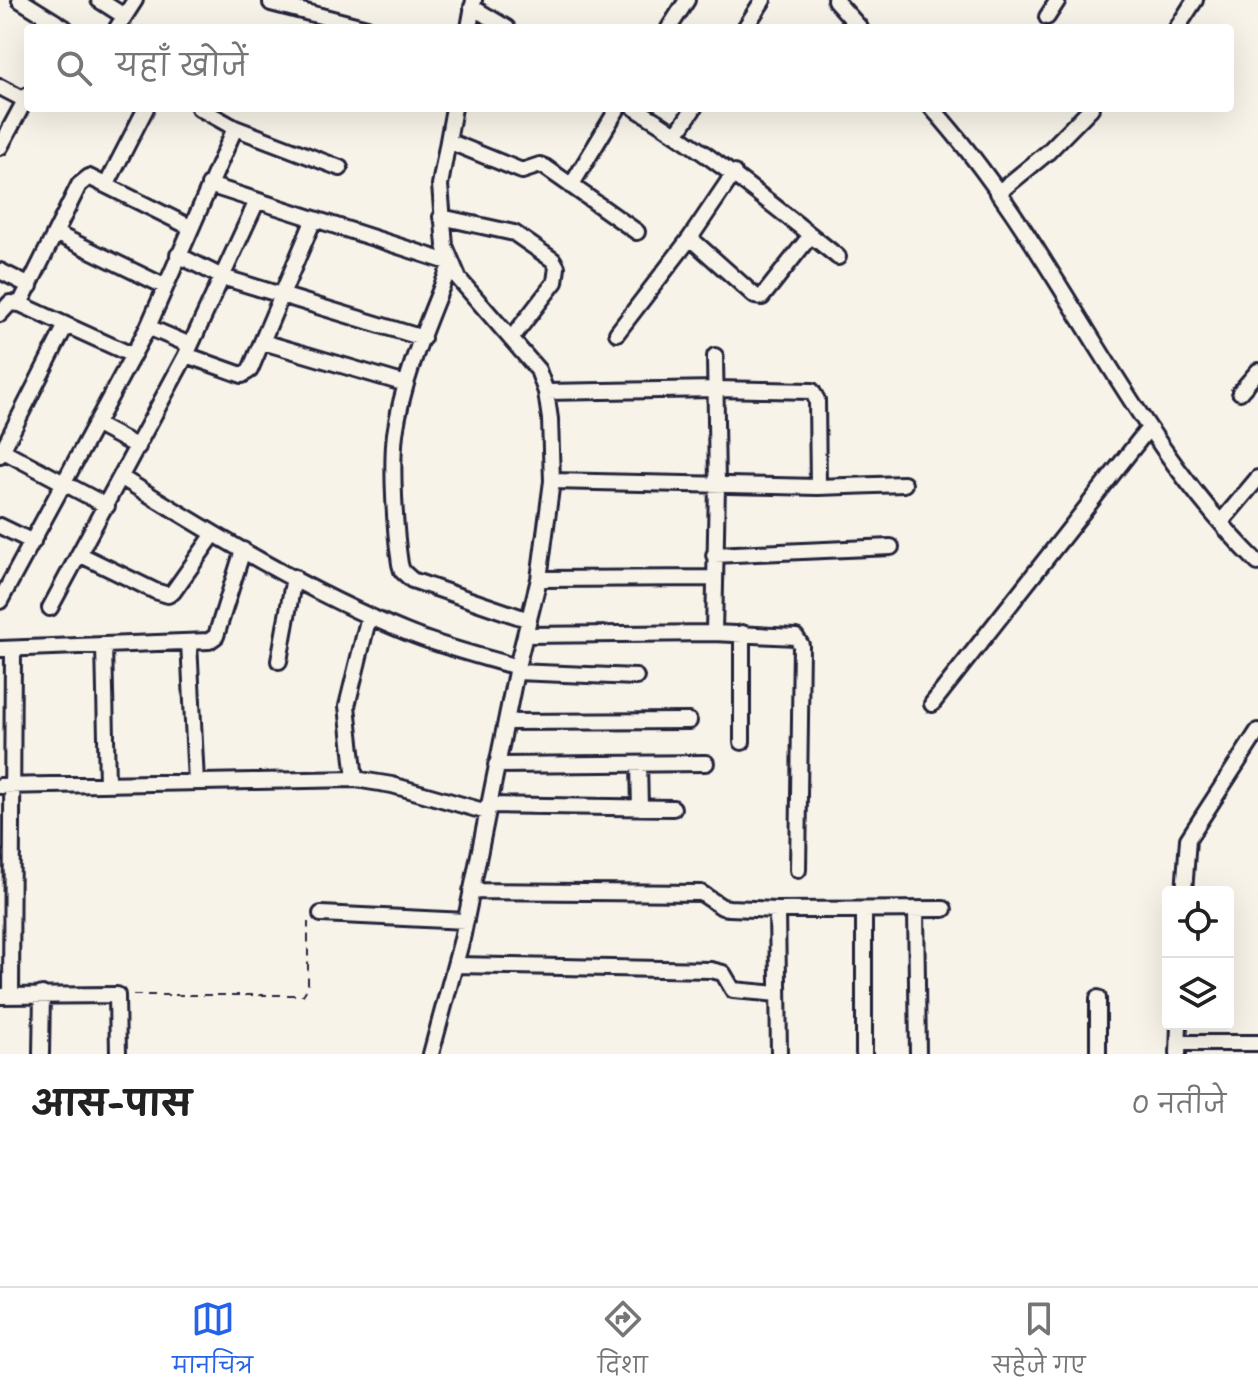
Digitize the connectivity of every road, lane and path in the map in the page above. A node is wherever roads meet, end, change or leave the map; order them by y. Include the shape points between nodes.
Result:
1 (99, 0) edge
2 (135, 0) edge
3 (687, 0) edge
4 (763, 0) edge
5 (835, 0) edge
6 (1058, 0) edge
7 (1195, 0) edge
8 (29, 2) edge
9 (271, 3) dead end
10 (473, 3) edge
11 (1047, 17) dead end
12 (121, 22) edge
13 (59, 24) edge
14 (352, 24) edge
15 (470, 24) edge
16 (502, 24) edge
17 (672, 24) edge
18 (748, 24) edge
19 (856, 24) edge
20 (1180, 24) edge
21 (0, 87) edge
22 (24, 97) edge
23 (24, 103) edge
24 (144, 112) edge
25 (206, 112) edge
26 (453, 112) edge
27 (616, 112) edge
28 (642, 112) edge
29 (691, 112) edge
30 (935, 112) edge
31 (1087, 112) edge
32 (235, 128) junction
33 (677, 133) junction
34 (448, 141) junction
35 (0, 147) edge
36 (340, 168) dead end
37 (734, 173) junction
38 (107, 184) junction
39 (209, 185) junction
40 (571, 186) junction
41 (998, 193) junction
42 (257, 201) junction
43 (441, 217) junction
44 (314, 219) junction
45 (190, 227) junction
46 (637, 232) dead end
47 (57, 234) junction
48 (811, 235) junction
49 (690, 238) junction
50 (178, 255) junction
51 (838, 257) dead end
52 (451, 263) junction
53 (0, 271) edge
54 (222, 277) junction
55 (30, 286) junction
56 (164, 286) junction
57 (282, 296) junction
58 (20, 304) junction
59 (0, 314) edge
60 (66, 325) junction
61 (148, 327) junction
62 (617, 333) dead end
63 (423, 338) junction
64 (511, 339) junction
65 (263, 342) junction
66 (188, 350) junction
67 (132, 355) junction
68 (715, 356) dead end
69 (1258, 371) edge
70 (406, 384) junction
71 (717, 389) junction
72 (546, 392) junction
73 (1240, 392) dead end
74 (95, 424) junction
75 (1148, 429) junction
76 (138, 447) junction
77 (1, 451) edge
78 (122, 478) junction
79 (1258, 478) edge
80 (65, 481) junction
81 (552, 481) junction
82 (904, 484) dead end
83 (717, 485) junction
84 (818, 487) junction
85 (107, 506) junction
86 (1221, 522) junction
87 (0, 526) edge
88 (214, 534) junction
89 (33, 542) junction
90 (891, 547) dead end
91 (243, 550) junction
92 (81, 555) junction
93 (714, 555) junction
94 (1256, 558) edge
95 (294, 577) junction
96 (714, 578) junction
97 (539, 579) junction
98 (0, 601) edge
99 (50, 608) dead end
100 (369, 616) junction
101 (527, 628) junction
102 (714, 633) junction
103 (742, 633) junction
104 (189, 642) junction
105 (104, 645) junction
106 (7, 649) edge
107 (279, 661) dead end
108 (516, 669) junction
109 (636, 677) dead end
110 (932, 704) dead end
111 (689, 721) dead end
112 (506, 722) junction
113 (6, 724) edge
114 (1258, 731) edge
115 (742, 742) dead end
116 (706, 763) dead end
117 (639, 764) junction
118 (496, 765) junction
119 (355, 779) junction
120 (196, 782) junction
121 (107, 783) junction
122 (6, 786) edge
123 (487, 808) junction
124 (640, 808) junction
125 (673, 808) dead end
126 (798, 870) dead end
127 (1184, 886) edge
128 (471, 891) junction
129 (944, 909) dead end
130 (777, 910) junction
131 (864, 910) junction
132 (916, 910) junction
133 (321, 914) joint
134 (466, 921) junction
135 (5, 947) edge
136 (455, 965) junction
137 (42, 994) junction
138 (778, 994) junction
139 (117, 995) junction
140 (6, 996) edge
141 (1098, 998) dead end
142 (1258, 1043) edge
143 (1178, 1048) edge
144 (41, 1054) edge
145 (118, 1054) edge
146 (431, 1054) edge
147 (779, 1054) edge
148 (864, 1054) edge
149 (918, 1054) edge
150 (1098, 1054) edge

1 - 12 street
2 - 12 street
3 - 17 street
4 - 18 street
5 - 19 street
6 - 11 street
7 - 20 street
8 - 13 street
9 - 14 street
10 - 15 street
10 - 16 street
21 - 22 street
23 - 35 street
24 - 38 street
25 - 32 street
26 - 34 street
27 - 40 street
28 - 33 street
29 - 33 street
30 - 41 street
31 - 41 street
32 - 36 street
32 - 39 street
33 - 37 street
34 - 40 street via 516,169 540,165
34 - 43 street
37 - 48 street
37 - 49 street
38 - 45 street
38 - 47 street via 89,177 82,180
39 - 42 street
39 - 45 street
40 - 46 street
41 - 75 street
42 - 44 street
42 - 54 street
43 - 52 street
43 - 64 street via 514,233 553,260 555,282
44 - 52 street
44 - 57 street
45 - 50 street
47 - 55 street
47 - 56 street
48 - 49 street via 762,297
48 - 51 street
49 - 62 street
50 - 54 street
50 - 56 street
52 - 63 street
52 - 64 street
53 - 55 street
54 - 57 street
54 - 66 street
55 - 58 street
56 - 61 street
57 - 63 street
57 - 65 street
58 - 59 street via 10,303
58 - 60 street
60 - 67 street
60 - 77 street
61 - 66 street
61 - 67 street
63 - 70 street
64 - 72 street via 538,370
65 - 66 street via 247,375
65 - 70 street
66 - 76 street
67 - 74 street
68 - 71 street
69 - 73 street
70 - 101 street via 394,447 402,571 412,580
71 - 72 street
71 - 83 street
71 - 84 street via 807,390 816,395
72 - 81 street
74 - 76 street
74 - 80 street
75 - 86 street
75 - 110 street
76 - 78 street
77 - 80 street
78 - 85 street
78 - 88 street
79 - 86 street
80 - 85 street
80 - 89 street
81 - 83 street
81 - 97 street
82 - 84 street
83 - 84 street
83 - 93 street
85 - 92 street
86 - 94 street
87 - 89 street
88 - 91 street
88 - 92 street via 168,595
89 - 98 street
90 - 93 street
91 - 95 street
91 - 104 street via 216,636
92 - 99 street
93 - 96 street
95 - 100 street
95 - 107 street
96 - 97 street
96 - 102 street
97 - 101 street
100 - 108 street
100 - 119 street via 347,706
101 - 102 street
101 - 108 street
102 - 103 street
103 - 115 street
103 - 126 street via 793,635 801,645
104 - 105 street
104 - 120 street
105 - 106 street
105 - 121 street
106 - 113 street
108 - 109 street
108 - 112 street
111 - 112 street
112 - 118 street
113 - 122 street
114 - 127 street via 1188,839
116 - 117 street
117 - 118 street
117 - 124 street
118 - 123 street
119 - 120 street
119 - 123 street
120 - 121 street
121 - 122 street
122 - 135 street
123 - 124 street
123 - 128 street
124 - 125 street
128 - 130 street via 701,893 722,907
128 - 134 street
129 - 132 street
130 - 131 street
130 - 138 street
131 - 132 street
131 - 148 street
132 - 149 street
133 - 134 street
133 - 139 path via 309,918 308,987 303,995
134 - 136 street
135 - 140 street
136 - 138 street via 711,970 723,973 733,990
136 - 146 street
137 - 139 street
137 - 140 street
137 - 144 street
138 - 147 street
139 - 145 street
141 - 150 street
142 - 143 street

